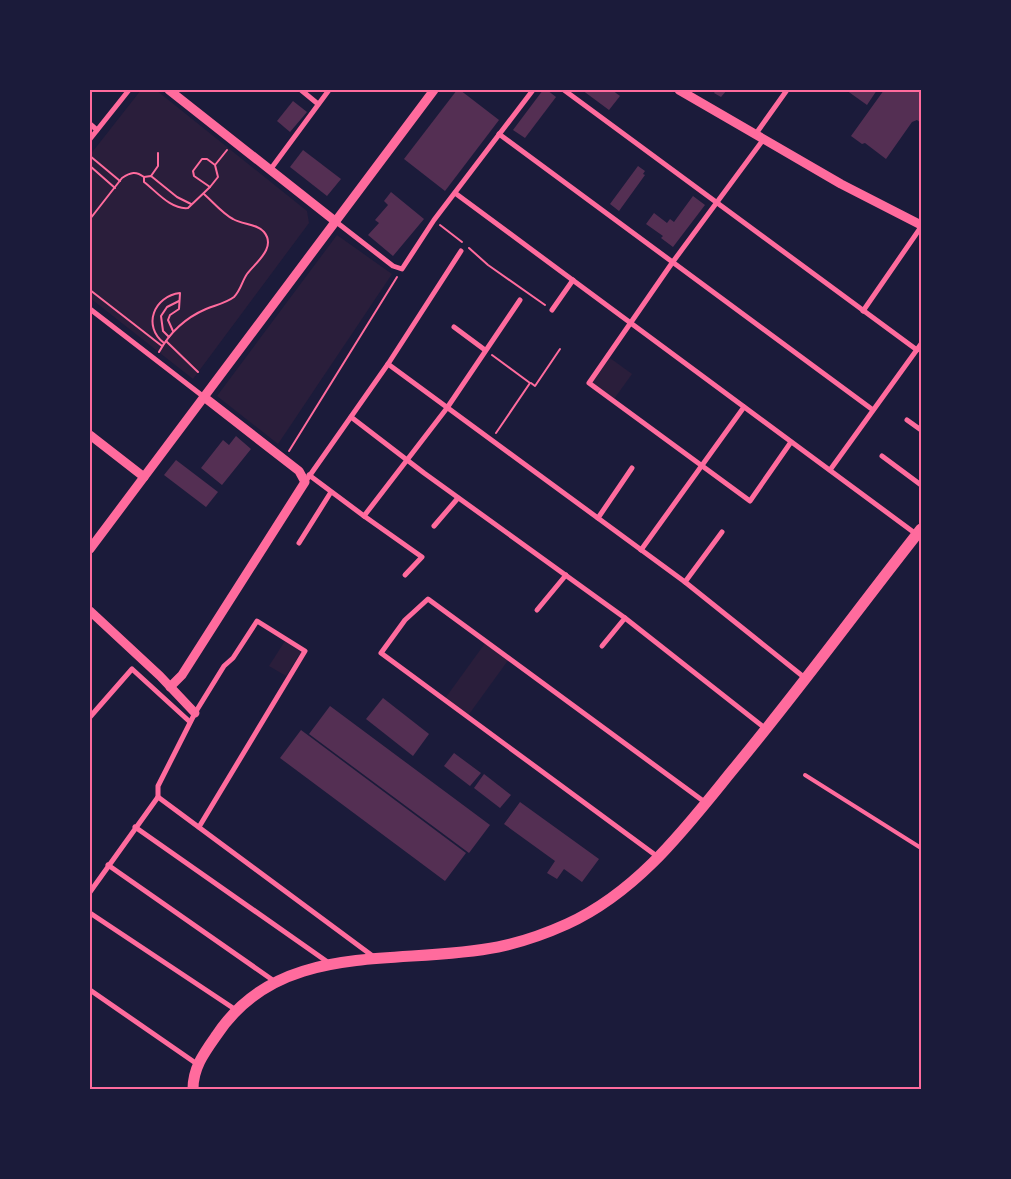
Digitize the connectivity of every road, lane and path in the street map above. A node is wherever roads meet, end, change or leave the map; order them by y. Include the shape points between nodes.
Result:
1 (129, 90) edge
2 (169, 90) edge
3 (301, 90) edge
4 (329, 90) edge
5 (434, 90) edge
6 (533, 90) edge
7 (564, 90) edge
8 (680, 90) edge
9 (787, 90) edge
10 (318, 104) junction
11 (90, 124) edge
12 (97, 130) junction
13 (499, 134) junction
14 (759, 137) junction
15 (90, 139) edge
16 (228, 148) dead end
17 (158, 153) dead end
18 (90, 156) edge
19 (215, 165) junction
20 (90, 166) edge
21 (103, 167) junction
22 (270, 170) junction
23 (99, 174) junction
24 (150, 176) junction
25 (144, 177) junction
26 (120, 181) junction
27 (115, 188) junction
28 (210, 188) junction
29 (455, 193) junction
30 (204, 194) junction
31 (716, 203) junction
32 (191, 204) junction
33 (90, 219) edge
34 (434, 220) junction
35 (335, 221) junction
36 (921, 226) edge
37 (461, 251) dead end
38 (672, 263) junction
39 (402, 269) junction
40 (573, 280) junction
41 (90, 290) edge
42 (520, 300) dead end
43 (104, 301) junction
44 (180, 301) junction
45 (101, 306) dead end
46 (90, 309) edge
47 (552, 310) joint
48 (863, 311) junction
49 (630, 323) junction
50 (454, 327) dead end
51 (174, 331) junction
52 (168, 337) junction
53 (165, 342) junction
54 (921, 344) edge
55 (162, 346) junction
56 (560, 349) dead end
57 (485, 350) junction
58 (917, 350) junction
59 (159, 352) dead end
60 (388, 364) junction
61 (198, 372) dead end
62 (530, 383) junction
63 (204, 397) junction
64 (744, 407) junction
65 (447, 408) junction
66 (873, 410) junction
67 (351, 417) junction
68 (907, 420) dead end
69 (921, 430) edge
70 (90, 435) edge
71 (491, 441) junction
72 (791, 442) junction
73 (882, 456) dead end
74 (284, 460) junction
75 (407, 460) junction
76 (702, 466) junction
77 (632, 468) dead end
78 (830, 470) junction
79 (144, 477) junction
80 (307, 479) junction
81 (921, 485) edge
82 (331, 492) junction
83 (458, 498) junction
84 (364, 516) junction
85 (598, 518) junction
86 (434, 526) dead end
87 (722, 532) dead end
88 (919, 532) edge
89 (299, 543) dead end
90 (90, 550) edge
91 (641, 550) junction
92 (405, 575) dead end
93 (566, 576) junction
94 (685, 582) junction
95 (537, 610) dead end
96 (90, 611) edge
97 (624, 618) junction
98 (602, 646) dead end
99 (806, 678) junction
100 (170, 687) junction
101 (195, 713) junction
102 (90, 717) edge
103 (190, 722) junction
104 (767, 729) junction
105 (805, 775) dead end
106 (158, 797) junction
107 (706, 802) junction
108 (135, 827) junction
109 (199, 827) junction
110 (921, 848) edge
111 (658, 858) junction
112 (108, 865) junction
113 (90, 892) edge
114 (90, 913) edge
115 (378, 959) junction
116 (329, 963) junction
117 (274, 982) junction
118 (90, 990) edge
119 (236, 1010) junction
120 (197, 1064) junction
121 (193, 1089) edge

1 - 12 street
2 - 22 street
3 - 10 street
4 - 10 street
5 - 35 street
6 - 13 street
7 - 31 street
8 - 14 street
9 - 14 street
10 - 22 street
11 - 12 street
12 - 15 street
13 - 29 street
13 - 38 street
14 - 31 street
14 - 36 street
16 - 19 path
17 - 24 path via 158,166
18 - 21 path
19 - 28 path via 218,176
19 - 28 path via 202,159 194,171 199,182
20 - 23 path
21 - 23 path
21 - 26 path
22 - 35 street
23 - 27 path
24 - 25 path
24 - 32 path
25 - 26 path via 129,173
25 - 32 path via 144,182 174,206 188,208
26 - 27 path
27 - 33 path
28 - 30 path
29 - 34 street
29 - 40 street
30 - 32 path
30 - 51 path via 232,219 258,226 265,234 266,252 246,275 241,289 234,296 223,304 189,317
31 - 38 street
31 - 48 street
34 - 39 street
34 - 47 path via 488,265
35 - 39 street via 393,266
35 - 63 street
36 - 48 street
37 - 60 street
38 - 49 street
38 - 66 street
39 - 74 path
40 - 47 street
40 - 49 street
41 - 43 path
42 - 57 street
43 - 45 path
43 - 55 path
44 - 51 path via 179,309 168,320
44 - 52 path via 167,307 161,316 161,326
44 - 53 path via 180,293 172,294 154,309 154,330 158,339
46 - 63 street
48 - 58 street
49 - 64 street
49 - 76 street via 589,383
50 - 57 street
51 - 52 path
52 - 53 path
53 - 55 path
53 - 61 path
54 - 58 street
55 - 59 path
56 - 62 path via 535,386
57 - 62 path
57 - 65 street
58 - 66 street
60 - 65 street
60 - 67 street
62 - 71 path
63 - 74 street
63 - 79 street
64 - 72 street
64 - 76 street
65 - 71 street
65 - 75 street
66 - 78 street
67 - 75 street
67 - 80 street
68 - 69 street
70 - 79 street
71 - 85 street
72 - 76 street via 750,500
72 - 78 street
73 - 81 street
74 - 80 street
75 - 83 street
75 - 84 street
76 - 91 street
77 - 85 street
78 - 88 street
79 - 90 street
80 - 82 street
80 - 100 street via 182,675
82 - 84 street
82 - 89 street
83 - 86 street
83 - 93 street
84 - 92 street via 422,557
85 - 91 street
87 - 94 street
88 - 99 main road
91 - 94 street
93 - 95 street
93 - 97 street
94 - 99 street
96 - 100 street
97 - 98 street
97 - 104 street
99 - 104 main road
100 - 101 street
101 - 103 street
101 - 109 street via 257,621 305,651
102 - 103 street via 132,669
103 - 106 street via 158,786
104 - 107 main road
105 - 110 lane
106 - 108 street
106 - 109 street
107 - 111 main road
107 - 111 street via 428,599 405,620 381,653
108 - 112 street
108 - 116 street
109 - 115 street
111 - 115 main road via 600,905 534,938 496,947
112 - 113 street
112 - 117 street
114 - 119 street
115 - 116 main road
116 - 117 main road
117 - 119 main road
118 - 120 street
119 - 120 main road
120 - 121 main road

